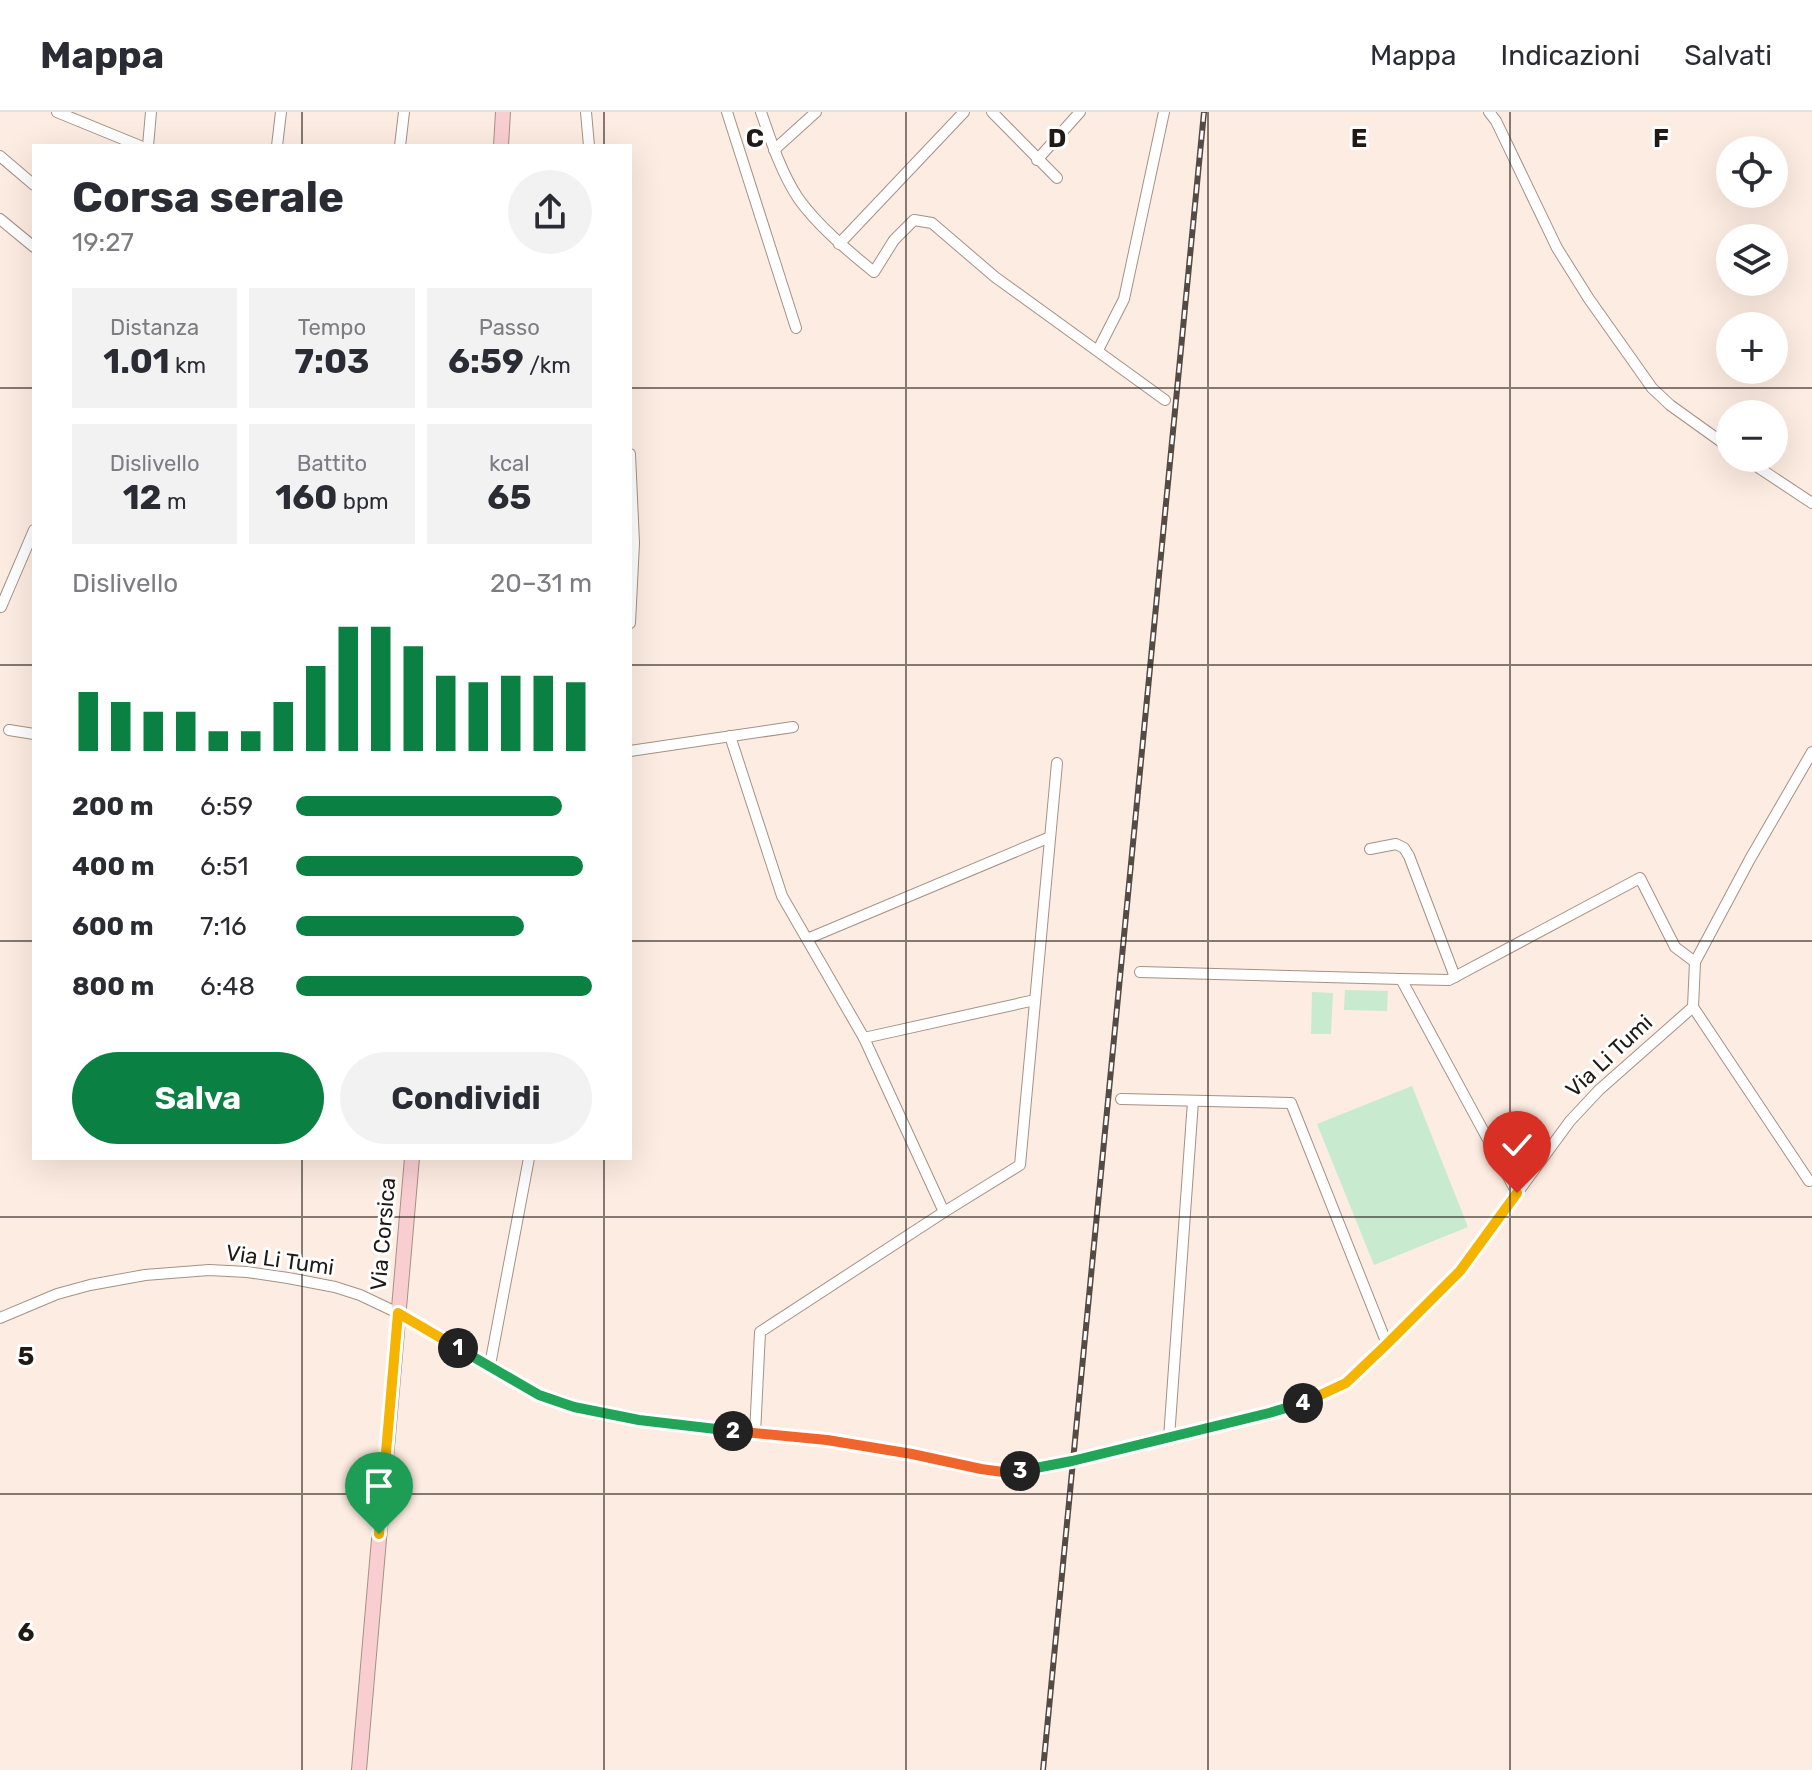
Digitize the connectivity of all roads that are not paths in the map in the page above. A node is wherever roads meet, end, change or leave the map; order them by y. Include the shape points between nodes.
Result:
1 (57, 112) edge
2 (151, 112) edge
3 (281, 112) edge
4 (404, 112) edge
5 (503, 112) edge
6 (586, 112) edge
7 (727, 112) edge
8 (761, 112) edge
9 (816, 112) edge
10 (964, 112) edge
11 (992, 112) edge
12 (1080, 112) edge
13 (1164, 112) edge
14 (1489, 112) edge
15 (135, 144) edge
16 (148, 144) edge
17 (277, 144) edge
18 (400, 144) edge
19 (501, 144) edge
20 (589, 144) edge
21 (774, 150) junction
22 (0, 156) edge
23 (1037, 160) junction
24 (1057, 178) dead end
25 (32, 183) edge
26 (1, 222) edge
27 (839, 244) junction
28 (32, 245) edge
29 (796, 328) dead end
30 (1098, 350) junction
31 (1165, 400) dead end
32 (1716, 438) edge
33 (1765, 472) edge
34 (632, 498) edge
35 (1812, 503) edge
36 (32, 535) edge
37 (632, 583) edge
38 (1, 607) edge
39 (793, 727) dead end
40 (9, 730) dead end
41 (32, 734) edge
42 (730, 736) junction
43 (632, 751) edge
44 (1812, 752) edge
45 (1057, 763) dead end
46 (1050, 837) junction
47 (1370, 849) dead end
48 (807, 939) junction
49 (1695, 962) junction
50 (1140, 972) dead end
51 (1455, 977) junction
52 (1401, 979) junction
53 (1035, 1000) junction
54 (1693, 1007) junction
55 (864, 1038) junction
56 (1121, 1099) dead end
57 (1193, 1101) junction
58 (412, 1160) edge
59 (529, 1160) edge
60 (1809, 1181) dead end
61 (1517, 1193) junction
62 (944, 1212) junction
63 (398, 1313) junction
64 (0, 1318) edge
65 (1387, 1344) junction
66 (490, 1365) junction
67 (755, 1434) junction
68 (1169, 1438) junction
69 (359, 1770) edge

1 - 15 street
2 - 16 street
3 - 17 street
4 - 18 street
5 - 19 main road
6 - 20 street
7 - 29 street
8 - 21 street
9 - 21 street
10 - 27 street
11 - 23 street
12 - 23 street
13 - 30 street via 1124,299
14 - 32 street via 1557,248 1589,299 1646,380
21 - 27 street via 798,198
22 - 25 street
23 - 24 street
26 - 28 street
27 - 30 street via 874,272 914,220 932,223 995,277
30 - 31 street
33 - 35 street
34 - 37 street
36 - 38 street
39 - 42 street
40 - 41 street
42 - 43 street
42 - 48 street via 782,896
44 - 49 street
45 - 46 street
46 - 48 street
46 - 53 street
47 - 51 street via 1396,844 1404,848
48 - 55 street
49 - 51 street via 1675,947 1640,878
49 - 54 street
50 - 52 street
51 - 52 street
52 - 61 street
53 - 55 street
53 - 62 street via 1020,1165
54 - 60 street
54 - 61 street, Via Li Tumi via 1599,1090
55 - 62 street
56 - 57 street
57 - 65 street via 1291,1103
57 - 68 street
58 - 63 main road, Via Corsica
59 - 66 street
61 - 65 street, Via Li Tumi via 1460,1271
62 - 67 street via 760,1332
63 - 64 street, Via Li Tumi via 335,1287 209,1270 90,1285
63 - 66 street, Via Li Tumi
63 - 69 main road, Via Corsica
65 - 68 street, Via Li Tumi via 1346,1383 1309,1401
66 - 67 street, Via Li Tumi via 539,1395 574,1407
67 - 68 street, Via Li Tumi via 827,1440 1003,1472

